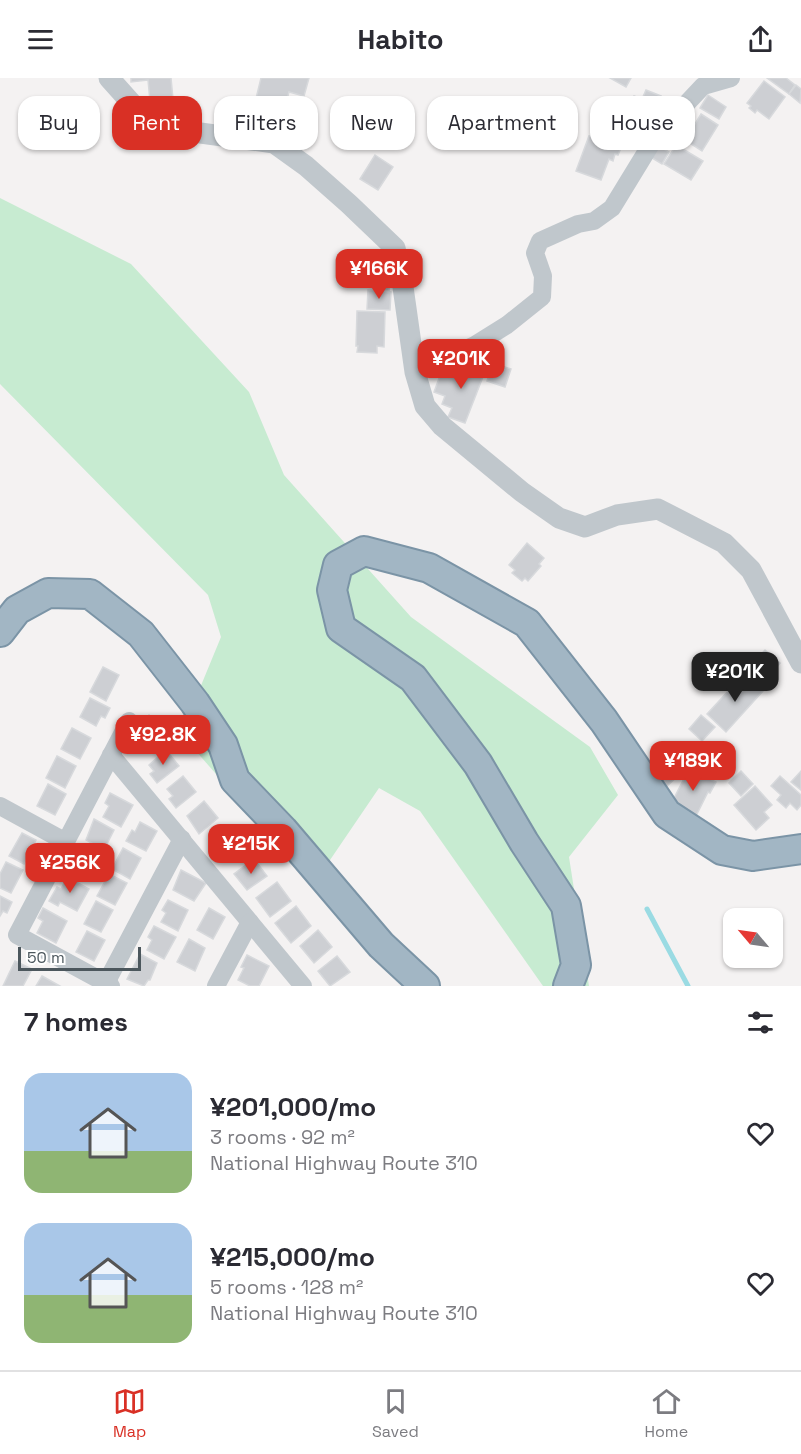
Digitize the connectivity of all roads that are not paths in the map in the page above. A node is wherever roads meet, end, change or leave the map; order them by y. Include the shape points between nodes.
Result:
1 (109, 78) edge
2 (731, 78) edge
3 (416, 372) junction
4 (0, 632) edge
5 (801, 663) edge
6 (129, 721) dead end
7 (111, 755) junction
8 (0, 807) edge
9 (182, 840) junction
10 (66, 842) junction
11 (801, 849) edge
12 (250, 922) junction
13 (109, 985) edge
14 (216, 986) edge
15 (303, 986) edge
16 (425, 986) edge
17 (568, 986) edge

1 - 3 street via 134,106 164,128 274,143 306,166 395,248
2 - 3 street via 703,86 656,136 612,208 594,221 540,241 535,253 543,276 542,297 475,345
3 - 5 street via 425,406 442,426 559,518 585,527 616,514 658,509 724,543 751,570
4 - 16 highway via 17,610 48,593 90,594 141,634 223,745 235,780 284,830 381,945
6 - 7 street
7 - 9 street
7 - 10 street
8 - 10 street
9 - 12 street
9 - 13 street
10 - 13 street via 17,935
11 - 17 highway via 753,856 722,850 667,814 604,721 527,623 429,568 364,551 338,565 332,590 341,628 413,678 478,764 566,906 576,965
12 - 14 street
12 - 15 street

